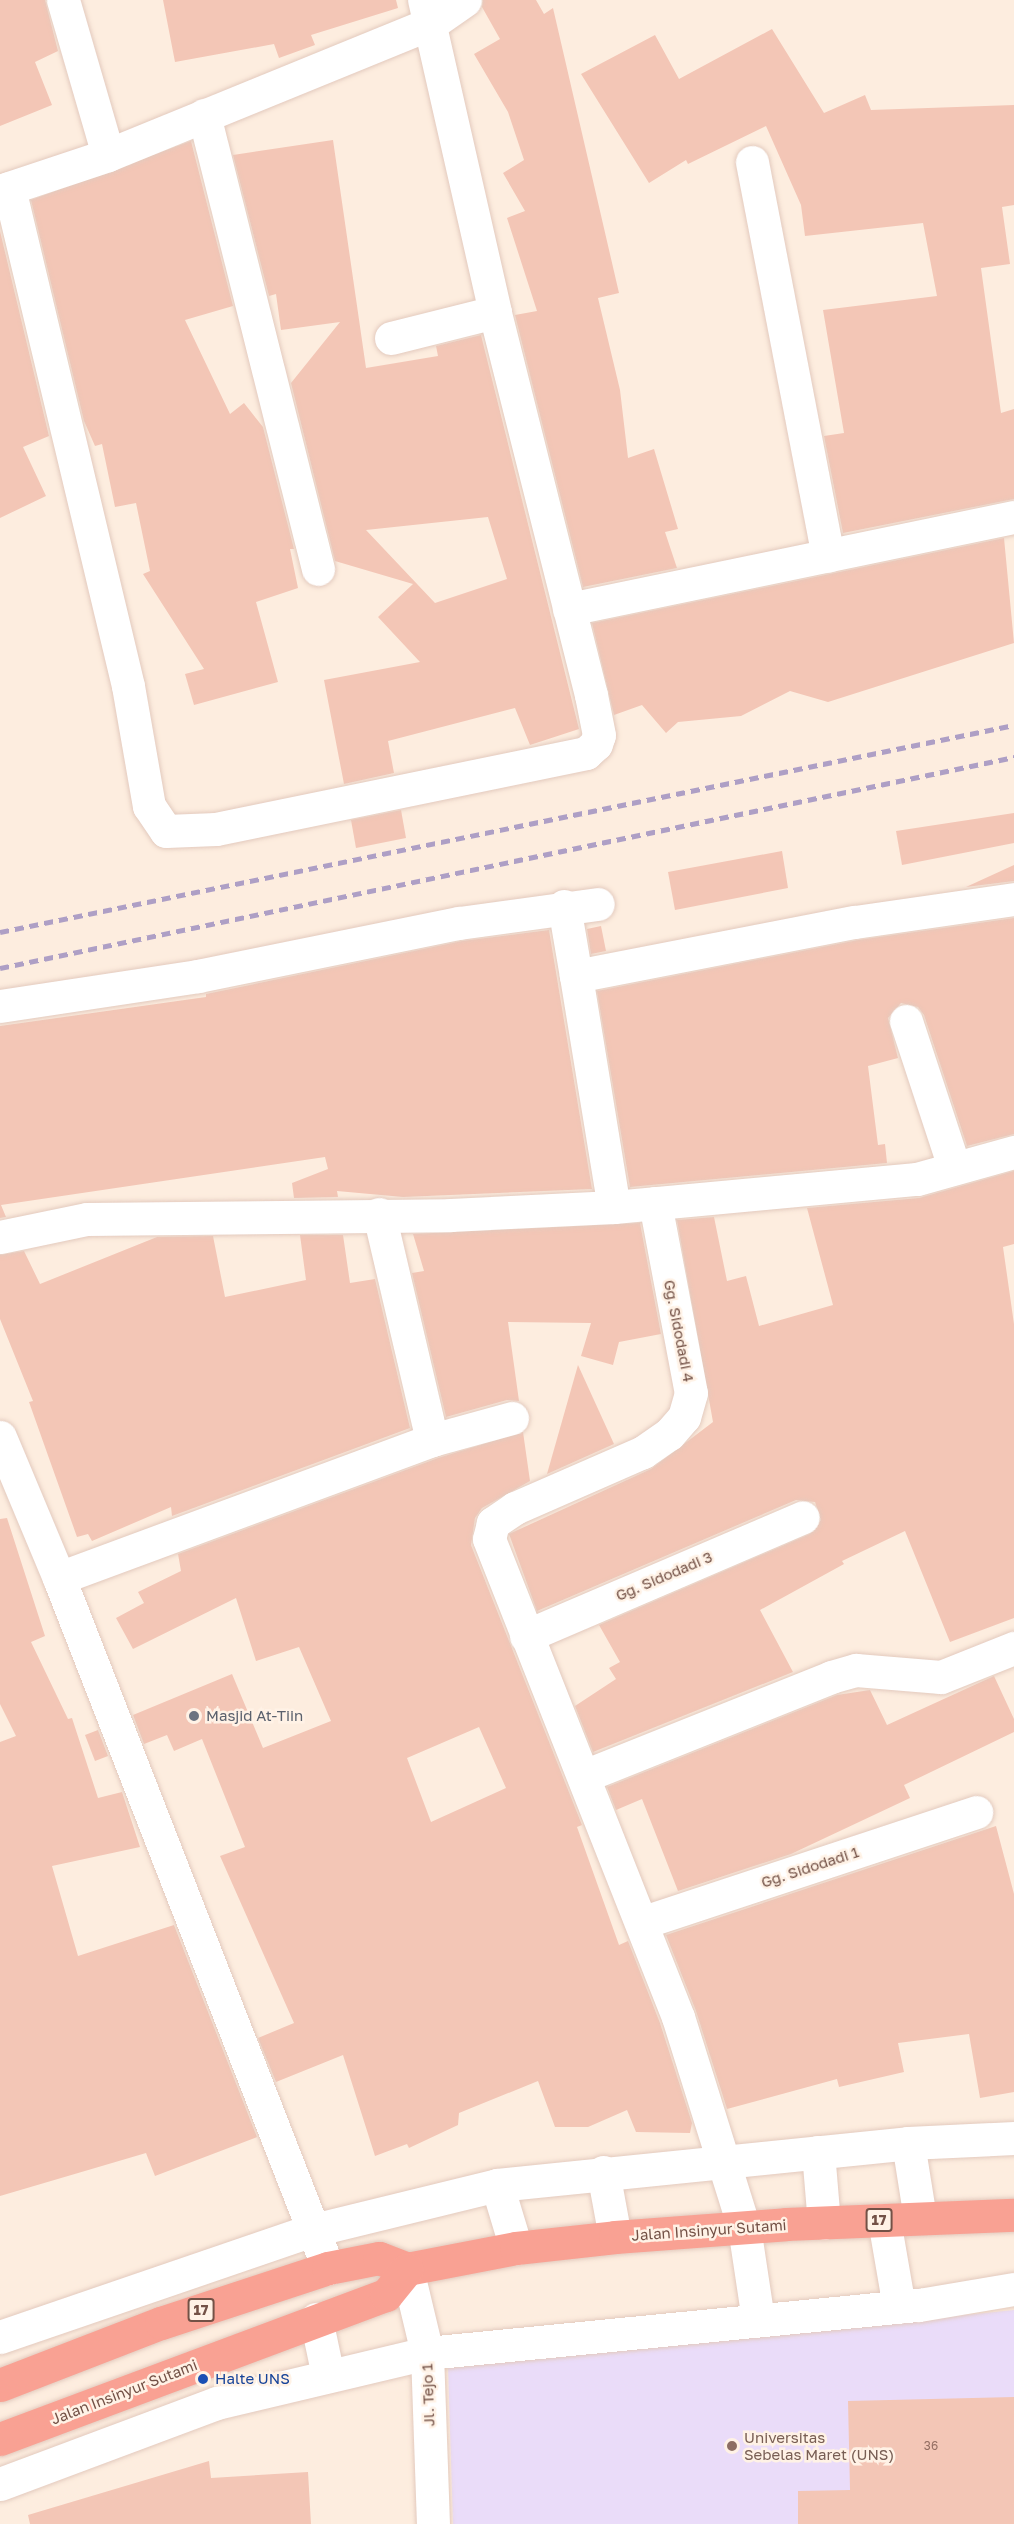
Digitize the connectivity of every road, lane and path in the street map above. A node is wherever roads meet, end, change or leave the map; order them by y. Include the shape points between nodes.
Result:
1 (63, 0) edge
2 (465, 0) edge
3 (428, 11) edge
4 (204, 115) junction
5 (108, 155) junction
6 (752, 162) dead end
7 (4, 190) edge
8 (495, 312) junction
9 (391, 338) dead end
10 (1014, 517) edge
11 (828, 556) junction
12 (318, 569) dead end
13 (568, 609) junction
14 (1014, 899) edge
15 (598, 904) dead end
16 (564, 906) junction
17 (576, 975) junction
18 (0, 1006) edge
19 (906, 1021) dead end
20 (1014, 1152) edge
21 (954, 1167) junction
22 (654, 1203) junction
23 (614, 1207) junction
24 (379, 1214) junction
25 (0, 1237) edge
26 (512, 1418) dead end
27 (0, 1437) edge
28 (432, 1440) junction
29 (803, 1517) dead end
30 (59, 1578) junction
31 (526, 1636) junction
32 (1014, 1648) edge
33 (584, 1776) junction
34 (976, 1812) dead end
35 (644, 1922) junction
36 (1014, 2138) edge
37 (908, 2143) junction
38 (818, 2152) junction
39 (723, 2163) junction
40 (603, 2172) junction
41 (497, 2185) junction
42 (1014, 2215) edge
43 (920, 2218) junction
44 (884, 2220) junction
45 (824, 2223) junction
46 (744, 2227) junction
47 (313, 2229) junction
48 (615, 2237) junction
49 (516, 2248) junction
50 (328, 2268) junction
51 (406, 2269) junction
52 (1014, 2289) edge
53 (899, 2307) junction
54 (316, 2319) junction
55 (758, 2320) junction
56 (0, 2337) edge
57 (427, 2354) junction
58 (328, 2376) junction
59 (0, 2385) edge
60 (0, 2439) edge
61 (0, 2484) edge
62 (433, 2524) edge

1 - 5 street
2 - 3 street
3 - 4 street
3 - 8 street
4 - 5 street
4 - 12 street
5 - 7 street
6 - 11 street
7 - 13 street via 128,686 149,806 166,831 216,829 586,753 599,735
8 - 9 street
8 - 13 street
10 - 11 street
11 - 13 street
14 - 17 street via 855,922
15 - 16 street
16 - 17 street
16 - 18 street via 198,976
17 - 23 street
19 - 21 street
20 - 21 street
21 - 22 street via 891,1182
22 - 23 street
22 - 31 street, Gg. Sidodadi 4 via 691,1393 684,1417 669,1434 643,1452 515,1508 493,1523 489,1539 495,1561
23 - 24 street via 450,1215
24 - 25 street via 87,1219
24 - 28 street
26 - 28 street
27 - 30 street
28 - 30 street
29 - 31 street, Gg. Sidodadi 3
30 - 47 street
31 - 33 street
32 - 33 street via 941,1677 880,1670 848,1672
33 - 35 street
34 - 35 street, Gg. Sidodadi 1
35 - 39 street via 709,2108
36 - 37 street
37 - 38 street
37 - 43 street
38 - 39 street
38 - 45 street
39 - 40 street
39 - 46 street
40 - 41 street
40 - 48 street
41 - 47 street
41 - 49 street
42 - 43 highway, Jalan Insinyur Sutami / 17
43 - 44 highway, Jalan Insinyur Sutami / 17
44 - 45 highway, Jalan Insinyur Sutami / 17
44 - 53 street
45 - 46 highway, Jalan Insinyur Sutami / 17
46 - 48 highway, Jalan Insinyur Sutami / 17
46 - 55 street
47 - 50 street
47 - 56 street
48 - 49 highway, Jalan Insinyur Sutami / 17
49 - 51 highway, Jalan Insinyur Sutami / 17
50 - 51 highway, 17 via 379,2258
50 - 59 highway, 17 via 161,2323
51 - 54 highway, Jalan Insinyur Sutami via 386,2295
51 - 57 street, Jl. Tejo 1
52 - 53 street
53 - 55 street
54 - 58 street
54 - 60 highway, Jalan Insinyur Sutami
55 - 57 street
57 - 58 street
57 - 62 street, Jl. Tejo 1
58 - 61 street via 217,2403

